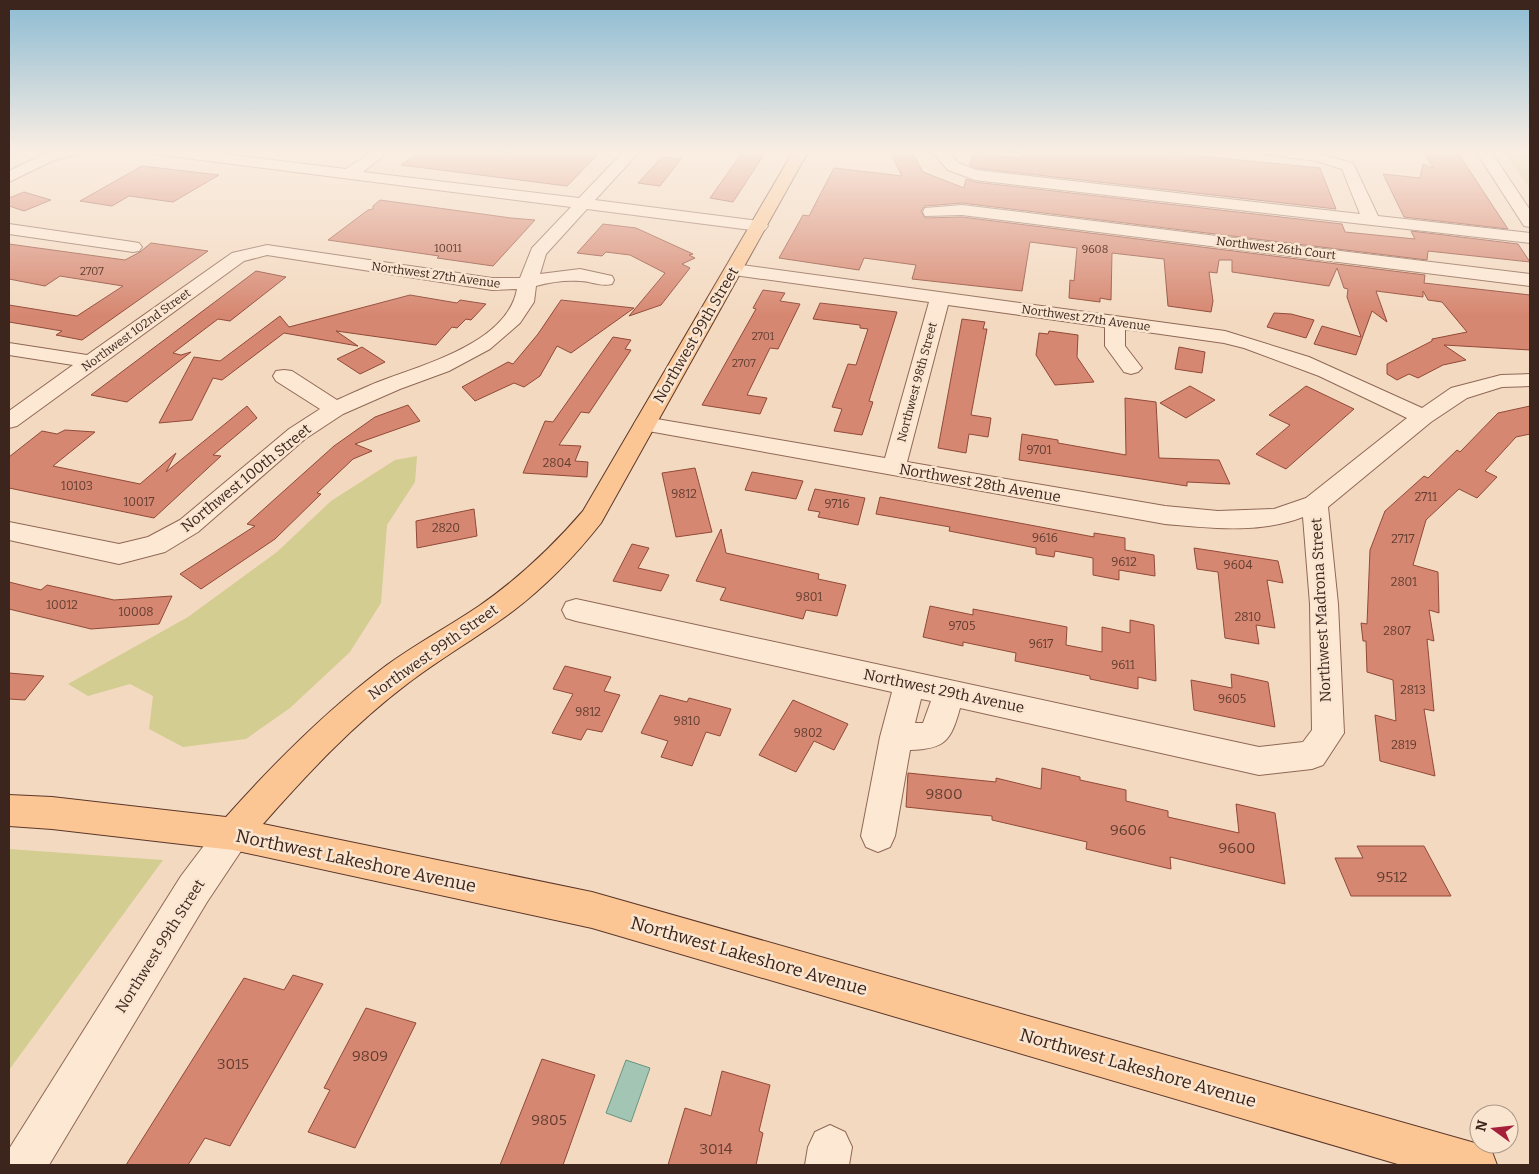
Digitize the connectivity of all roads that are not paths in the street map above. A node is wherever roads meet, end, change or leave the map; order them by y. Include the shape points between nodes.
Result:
1 (583, 205) edge
2 (590, 205) edge
3 (771, 205) edge
4 (1238, 205) edge
5 (1365, 205) edge
6 (1519, 205) edge
7 (931, 212) dead end
8 (1372, 220) junction
9 (1530, 222) edge
10 (759, 226) junction
11 (9, 229) edge
12 (1530, 238) edge
13 (133, 246) dead end
14 (267, 250) joint
15 (734, 270) junction
16 (605, 280) dead end
17 (1530, 280) edge
18 (527, 283) junction
19 (940, 298) junction
20 (1115, 323) junction
21 (9, 349) edge
22 (91, 362) junction
23 (1131, 368) dead end
24 (284, 376) dead end
25 (1530, 380) edge
26 (335, 410) junction
27 (1423, 417) junction
28 (9, 421) edge
29 (645, 424) junction
30 (894, 467) junction
31 (1315, 504) junction
32 (9, 531) edge
33 (576, 610) dead end
34 (909, 683) junction
35 (949, 692) junction
36 (896, 737) junction
37 (1312, 755) joint
38 (9, 810) edge
39 (232, 834) junction
40 (878, 836) dead end
41 (24, 1165) edge
42 (1475, 1165) edge

1 - 18 street, Northwest 100th Street via 538,252
2 - 10 street
3 - 10 main road, Northwest 99th Street
4 - 8 street
5 - 8 street
6 - 9 street
7 - 17 street, Northwest 26th Court via 962,210
8 - 12 street
10 - 15 main road, Northwest 99th Street
11 - 13 street
14 - 18 street, Northwest 27th Avenue via 492,284
14 - 22 street, Northwest 102nd Street via 238,257
15 - 19 street, Northwest 27th Avenue
15 - 29 main road, Northwest 99th Street
16 - 18 street, Northwest 27th Avenue via 580,275 548,277
18 - 26 street, Northwest 100th Street via 524,302 513,319 482,345 442,367 392,384
19 - 20 street, Northwest 27th Avenue
19 - 30 street, Northwest 98th Street
20 - 23 street via 1115,346
20 - 27 street, Northwest 27th Avenue via 1225,337 1266,346
21 - 22 street
22 - 28 street, Northwest 102nd Street
24 - 26 street
25 - 27 street, Northwest Madrona Street via 1501,381 1459,393
26 - 32 street, Northwest 100th Street via 297,434 189,526 156,546 119,554
27 - 31 street, Northwest Madrona Street
29 - 30 street, Northwest 28th Avenue
29 - 39 main road, Northwest 99th Street via 592,518 568,547 514,596 397,674 353,709 298,760
30 - 31 street, Northwest 28th Avenue via 1165,515 1218,520 1276,518
31 - 37 street, Northwest Madrona Street via 1324,604 1328,733
33 - 34 street, Northwest 29th Avenue
34 - 35 street, Northwest 29th Avenue
34 - 36 street
35 - 36 street via 938,727 930,736
35 - 37 street, Northwest 29th Avenue via 1259,761
36 - 40 street
38 - 39 main road, Northwest Lakeshore Avenue
39 - 41 street, Northwest 99th Street via 194,889
39 - 42 main road, Northwest Lakeshore Avenue via 592,910

